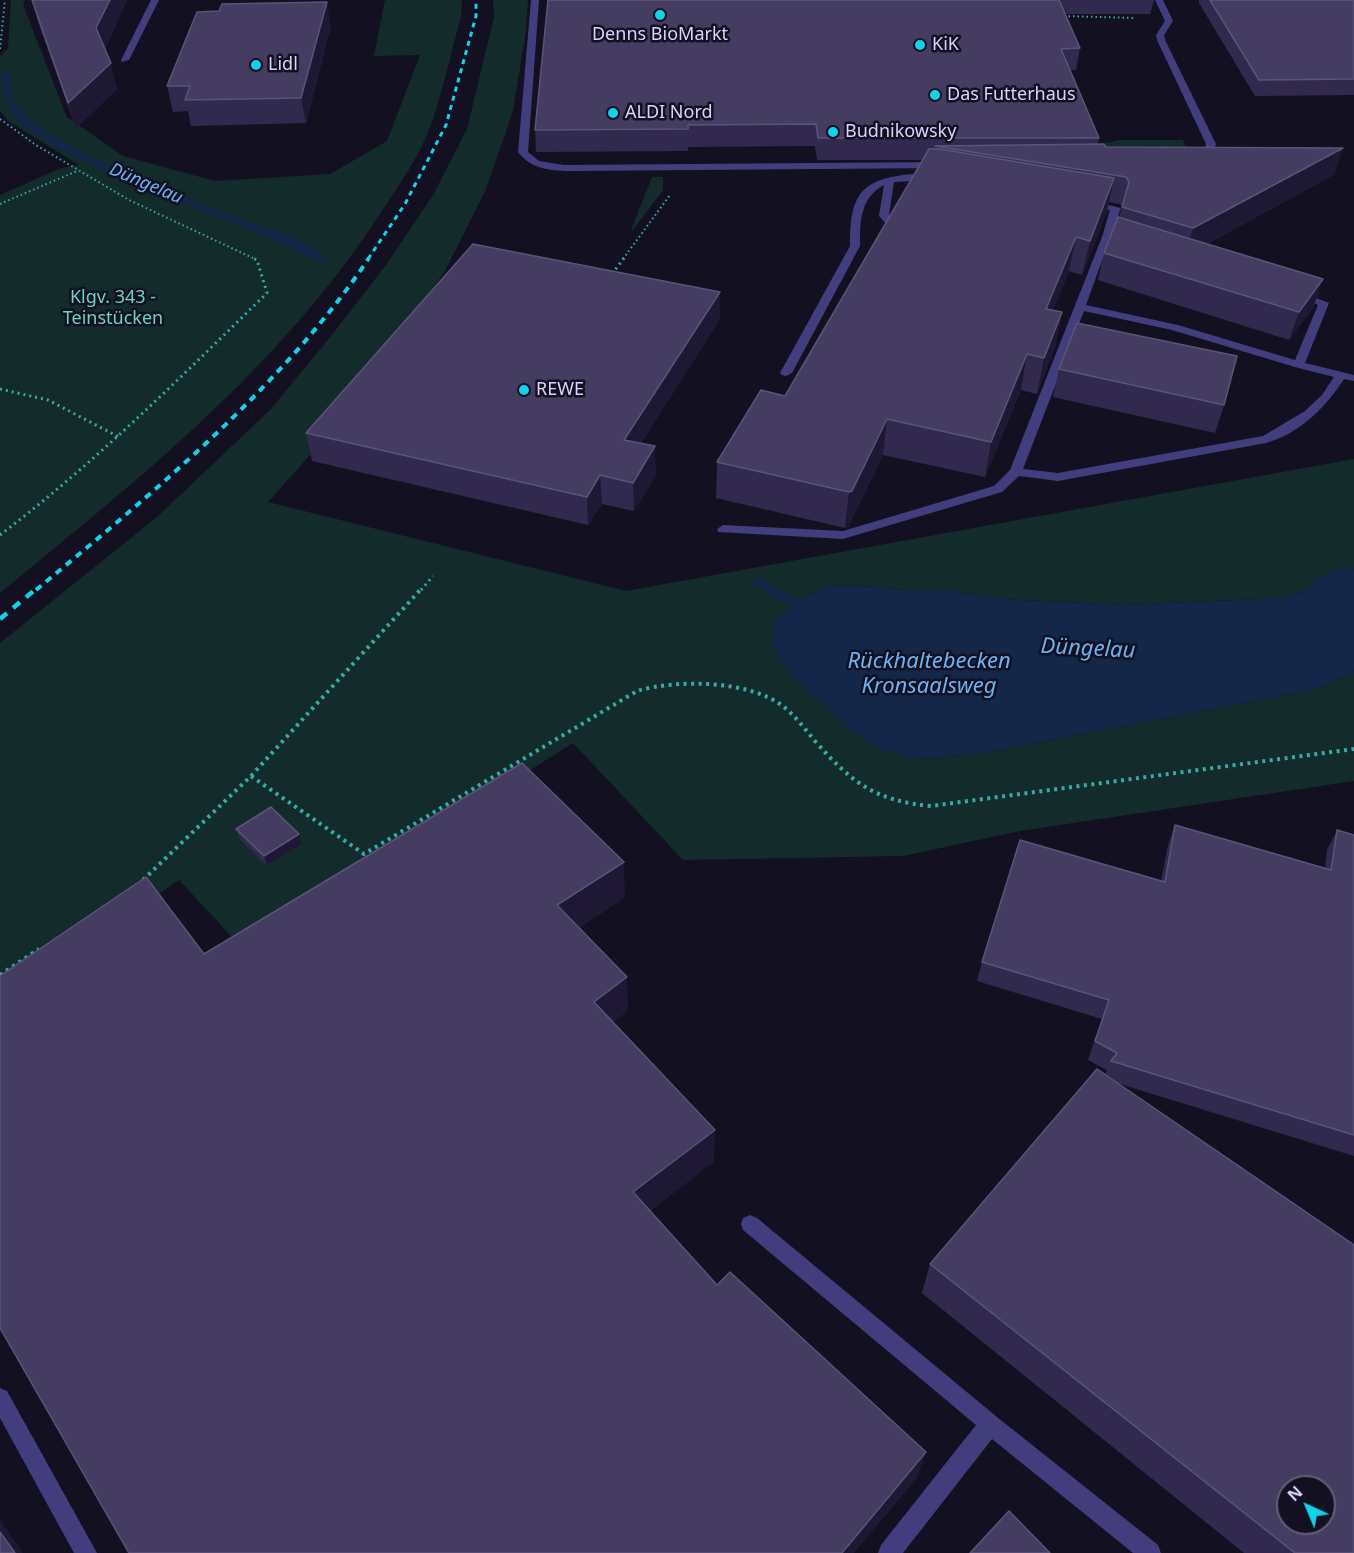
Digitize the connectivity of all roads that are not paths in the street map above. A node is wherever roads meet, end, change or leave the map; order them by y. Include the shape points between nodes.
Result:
1 (154, 0) edge
2 (535, 0) edge
3 (1159, 0) edge
4 (125, 60) dead end
5 (947, 165) edge
6 (1185, 165) edge
7 (890, 178) junction
8 (947, 179) edge
9 (1071, 200) edge
10 (891, 223) edge
11 (1290, 292) edge
12 (1078, 307) junction
13 (1299, 364) junction
14 (786, 373) dead end
15 (1341, 375) junction
16 (1354, 378) edge
17 (1016, 472) junction
18 (723, 529) dead end
19 (750, 1224) dead end
20 (0, 1398) edge
21 (990, 1424) junction
22 (86, 1553) edge
23 (889, 1553) edge
24 (1150, 1553) edge

1 - 4 lane
2 - 5 lane via 523,152 538,164 592,168
3 - 6 lane via 1169,21 1161,40 1211,144 1208,154
7 - 8 lane
7 - 10 lane via 884,216
7 - 14 lane via 864,194 854,226 855,246
9 - 12 lane via 1116,208 1113,239
11 - 13 lane via 1324,303
12 - 13 lane via 1174,327
12 - 17 lane
13 - 15 lane
15 - 16 lane
15 - 17 lane via 1314,412 1266,440 1058,477
17 - 18 lane via 998,489 843,535
19 - 21 lane
20 - 22 lane
21 - 23 lane
21 - 24 lane

